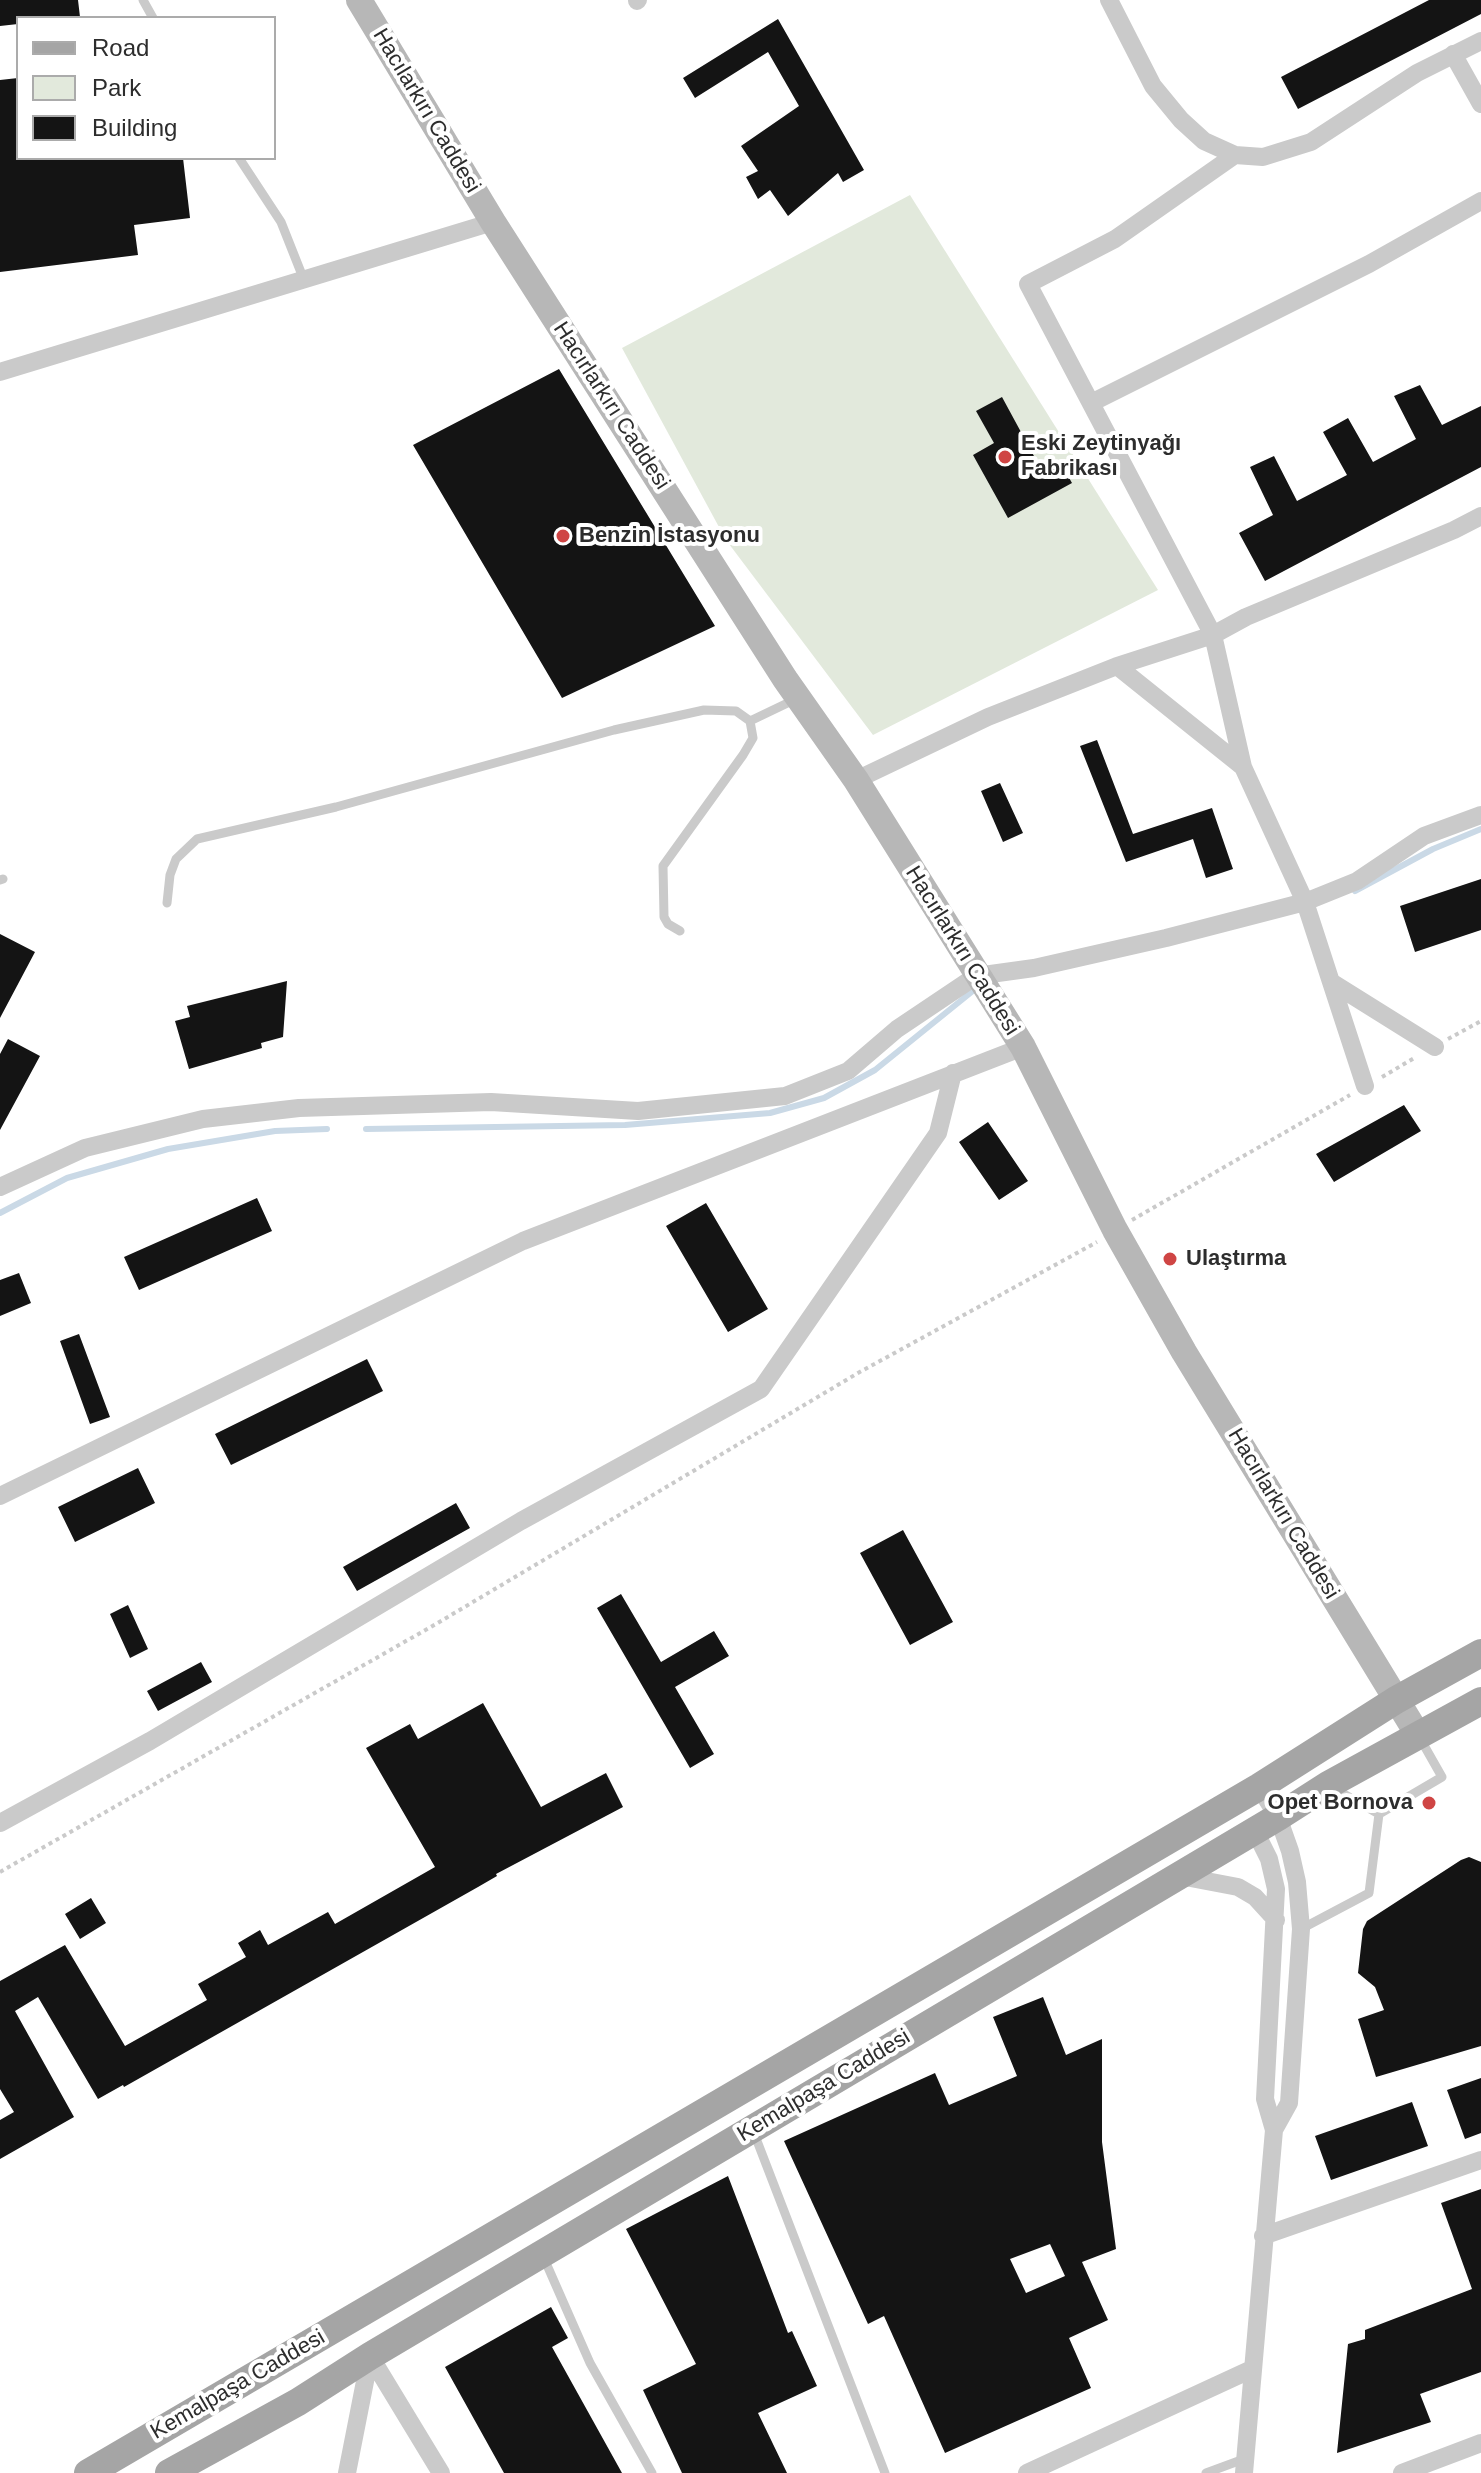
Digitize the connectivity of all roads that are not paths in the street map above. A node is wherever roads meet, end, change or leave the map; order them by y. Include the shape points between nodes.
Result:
1 (359, 0) edge
2 (1109, 0) edge
3 (1481, 41) edge
4 (1453, 54) junction
5 (1481, 104) edge
6 (1235, 155) junction
7 (240, 160) edge
8 (1481, 201) edge
9 (493, 222) junction
10 (304, 280) junction
11 (0, 372) edge
12 (1091, 403) junction
13 (1481, 516) edge
14 (1213, 635) junction
15 (1117, 666) junction
16 (799, 698) junction
17 (750, 721) junction
18 (1243, 767) junction
19 (856, 780) junction
20 (1481, 815) edge
21 (1305, 902) junction
22 (167, 903) dead end
23 (680, 931) dead end
24 (976, 976) junction
25 (1331, 982) junction
26 (1023, 1047) junction
27 (1435, 1047) road end
28 (953, 1073) junction
29 (1365, 1086) road end
30 (0, 1187) edge
31 (0, 1496) edge
32 (1481, 1653) edge
33 (1396, 1700) junction
34 (1481, 1701) edge
35 (1418, 1735) junction
36 (1328, 1785) junction
37 (1248, 1793) junction
38 (1379, 1814) junction
39 (0, 1823) edge
40 (1266, 1824) junction
41 (1177, 1875) junction
42 (1276, 1920) junction
43 (1301, 1929) junction
44 (753, 2128) junction
45 (1274, 2130) junction
46 (1481, 2160) edge
47 (1263, 2236) junction
48 (542, 2253) junction
49 (370, 2356) junction
50 (1252, 2369) junction
51 (1481, 2443) edge
52 (1245, 2466) edge
53 (88, 2473) edge
54 (169, 2473) edge
55 (347, 2473) edge
56 (441, 2473) edge
57 (652, 2473) edge
58 (885, 2473) edge
59 (1027, 2473) edge
60 (1206, 2473) edge
61 (1402, 2473) edge

1 - 9 street, Hacılarkırı Caddesi
2 - 6 street via 1153,86 1204,141
3 - 4 street
4 - 5 street
4 - 6 street via 1311,142 1263,157
6 - 12 street via 1115,239 1028,284
7 - 10 lane via 281,222
8 - 12 street via 1369,264
9 - 10 street
9 - 16 street, Hacırlarkırı Caddesi
10 - 11 street
12 - 14 street
13 - 14 street
14 - 15 street
14 - 18 street
15 - 18 street
15 - 19 street via 988,717
16 - 17 lane
16 - 19 street, Hacırlarkırı Caddesi
17 - 22 lane via 736,711 704,710 197,839 176,859
17 - 23 lane via 753,738 743,755 663,866 664,917
18 - 21 street
19 - 24 street, Hacırlarkırı Caddesi
20 - 21 street via 1424,836 1357,881
21 - 24 street via 1063,962
21 - 25 street
24 - 26 street, Hacırlarkırı Caddesi
24 - 30 street via 897,1029 848,1071 785,1096 638,1111 406,1102 203,1119 85,1148
25 - 27 street
25 - 29 street
26 - 28 street
26 - 33 street, Hacırlarkırı Caddesi via 1115,1230 1184,1352
28 - 31 street via 523,1241
28 - 39 street via 938,1133 761,1389 521,1521 150,1741
32 - 33 main road
33 - 35 street, Hacırlarkırı Caddesi
33 - 37 main road, Kemalpaşa Caddesi
34 - 35 main road, Kemalpaşa Caddesi
35 - 36 main road, Kemalpaşa Caddesi
35 - 38 lane via 1442,1777
36 - 38 lane
36 - 40 main road, Kemalpaşa Caddesi
37 - 40 main road
37 - 53 main road, Kemalpaşa Caddesi
38 - 43 lane via 1369,1893
40 - 41 main road, Kemalpaşa Caddesi
40 - 42 street
40 - 43 street via 1297,1882
41 - 42 street via 1238,1887
41 - 44 main road, Kemalpaşa Caddesi
42 - 45 street via 1265,2099
43 - 45 street via 1289,2103
44 - 48 main road, Kemalpaşa Caddesi
44 - 58 lane
45 - 47 street
46 - 47 street
47 - 50 street
48 - 49 main road, Kemalpaşa Caddesi
48 - 57 lane via 590,2363
49 - 54 main road, Kemalpaşa Caddesi
49 - 55 street
49 - 56 street
50 - 52 street
50 - 59 street
51 - 61 street
52 - 60 lane

